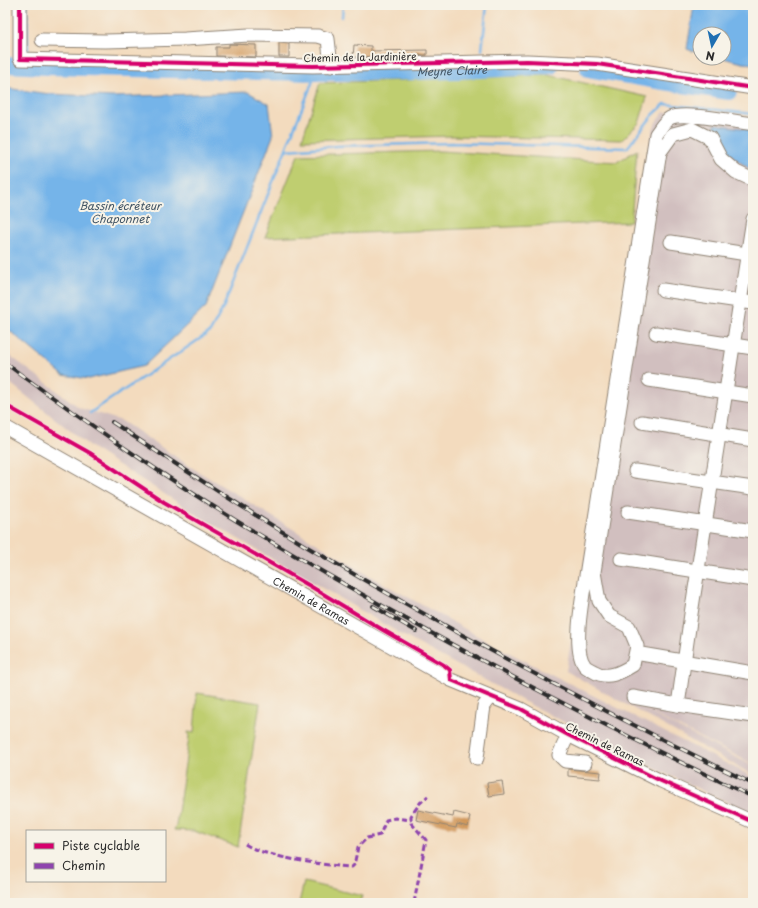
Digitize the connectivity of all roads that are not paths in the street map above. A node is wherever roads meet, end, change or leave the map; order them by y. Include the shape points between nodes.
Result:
1 (20, 5) edge
2 (42, 40) dead end
3 (331, 66) junction
4 (753, 88) edge
5 (753, 124) edge
6 (753, 180) edge
7 (753, 219) edge
8 (670, 242) dead end
9 (750, 254) edge
10 (663, 290) dead end
11 (747, 303) edge
12 (656, 333) dead end
13 (734, 345) junction
14 (753, 348) edge
15 (649, 380) dead end
16 (726, 392) junction
17 (753, 396) edge
18 (642, 422) dead end
19 (5, 428) edge
20 (719, 434) junction
21 (753, 440) edge
22 (635, 470) dead end
23 (712, 482) junction
24 (753, 488) edge
25 (628, 512) dead end
26 (705, 524) junction
27 (753, 532) edge
28 (621, 559) dead end
29 (698, 571) junction
30 (753, 580) edge
31 (641, 654) dead end
32 (684, 662) junction
33 (753, 673) edge
34 (490, 697) junction
35 (633, 697) dead end
36 (678, 705) junction
37 (753, 716) edge
38 (568, 736) junction
39 (477, 758) dead end
40 (585, 763) dead end
41 (753, 822) edge

1 - 3 street, Chemin de la Jardinière via 20,59
2 - 3 street via 318,36 328,39
3 - 4 street, Chemin de la Jardinière via 527,61 597,64
5 - 6 street via 683,115 671,117 656,134 578,633 579,654 585,666 599,675 617,674 632,665 637,646 629,628 609,616 599,601 594,572 660,152 673,134 692,129 710,138 721,159 736,172
7 - 9 street
8 - 9 street
9 - 11 street
10 - 11 street
11 - 13 street
12 - 13 street
13 - 14 street
13 - 16 street
15 - 16 street
16 - 17 street
16 - 20 street
18 - 20 street
19 - 34 street, Chemin de Ramas via 444,676
20 - 21 street
20 - 23 street
22 - 23 street
23 - 24 street
23 - 26 street
25 - 26 street
26 - 27 street
26 - 29 street
28 - 29 street
29 - 30 street
29 - 32 street
31 - 32 street
32 - 33 street
32 - 36 street
34 - 38 street, Chemin de Ramas via 521,709
34 - 39 street via 484,706
35 - 36 street
36 - 37 street
38 - 40 street via 559,756 566,761
38 - 41 street, Chemin de Ramas

